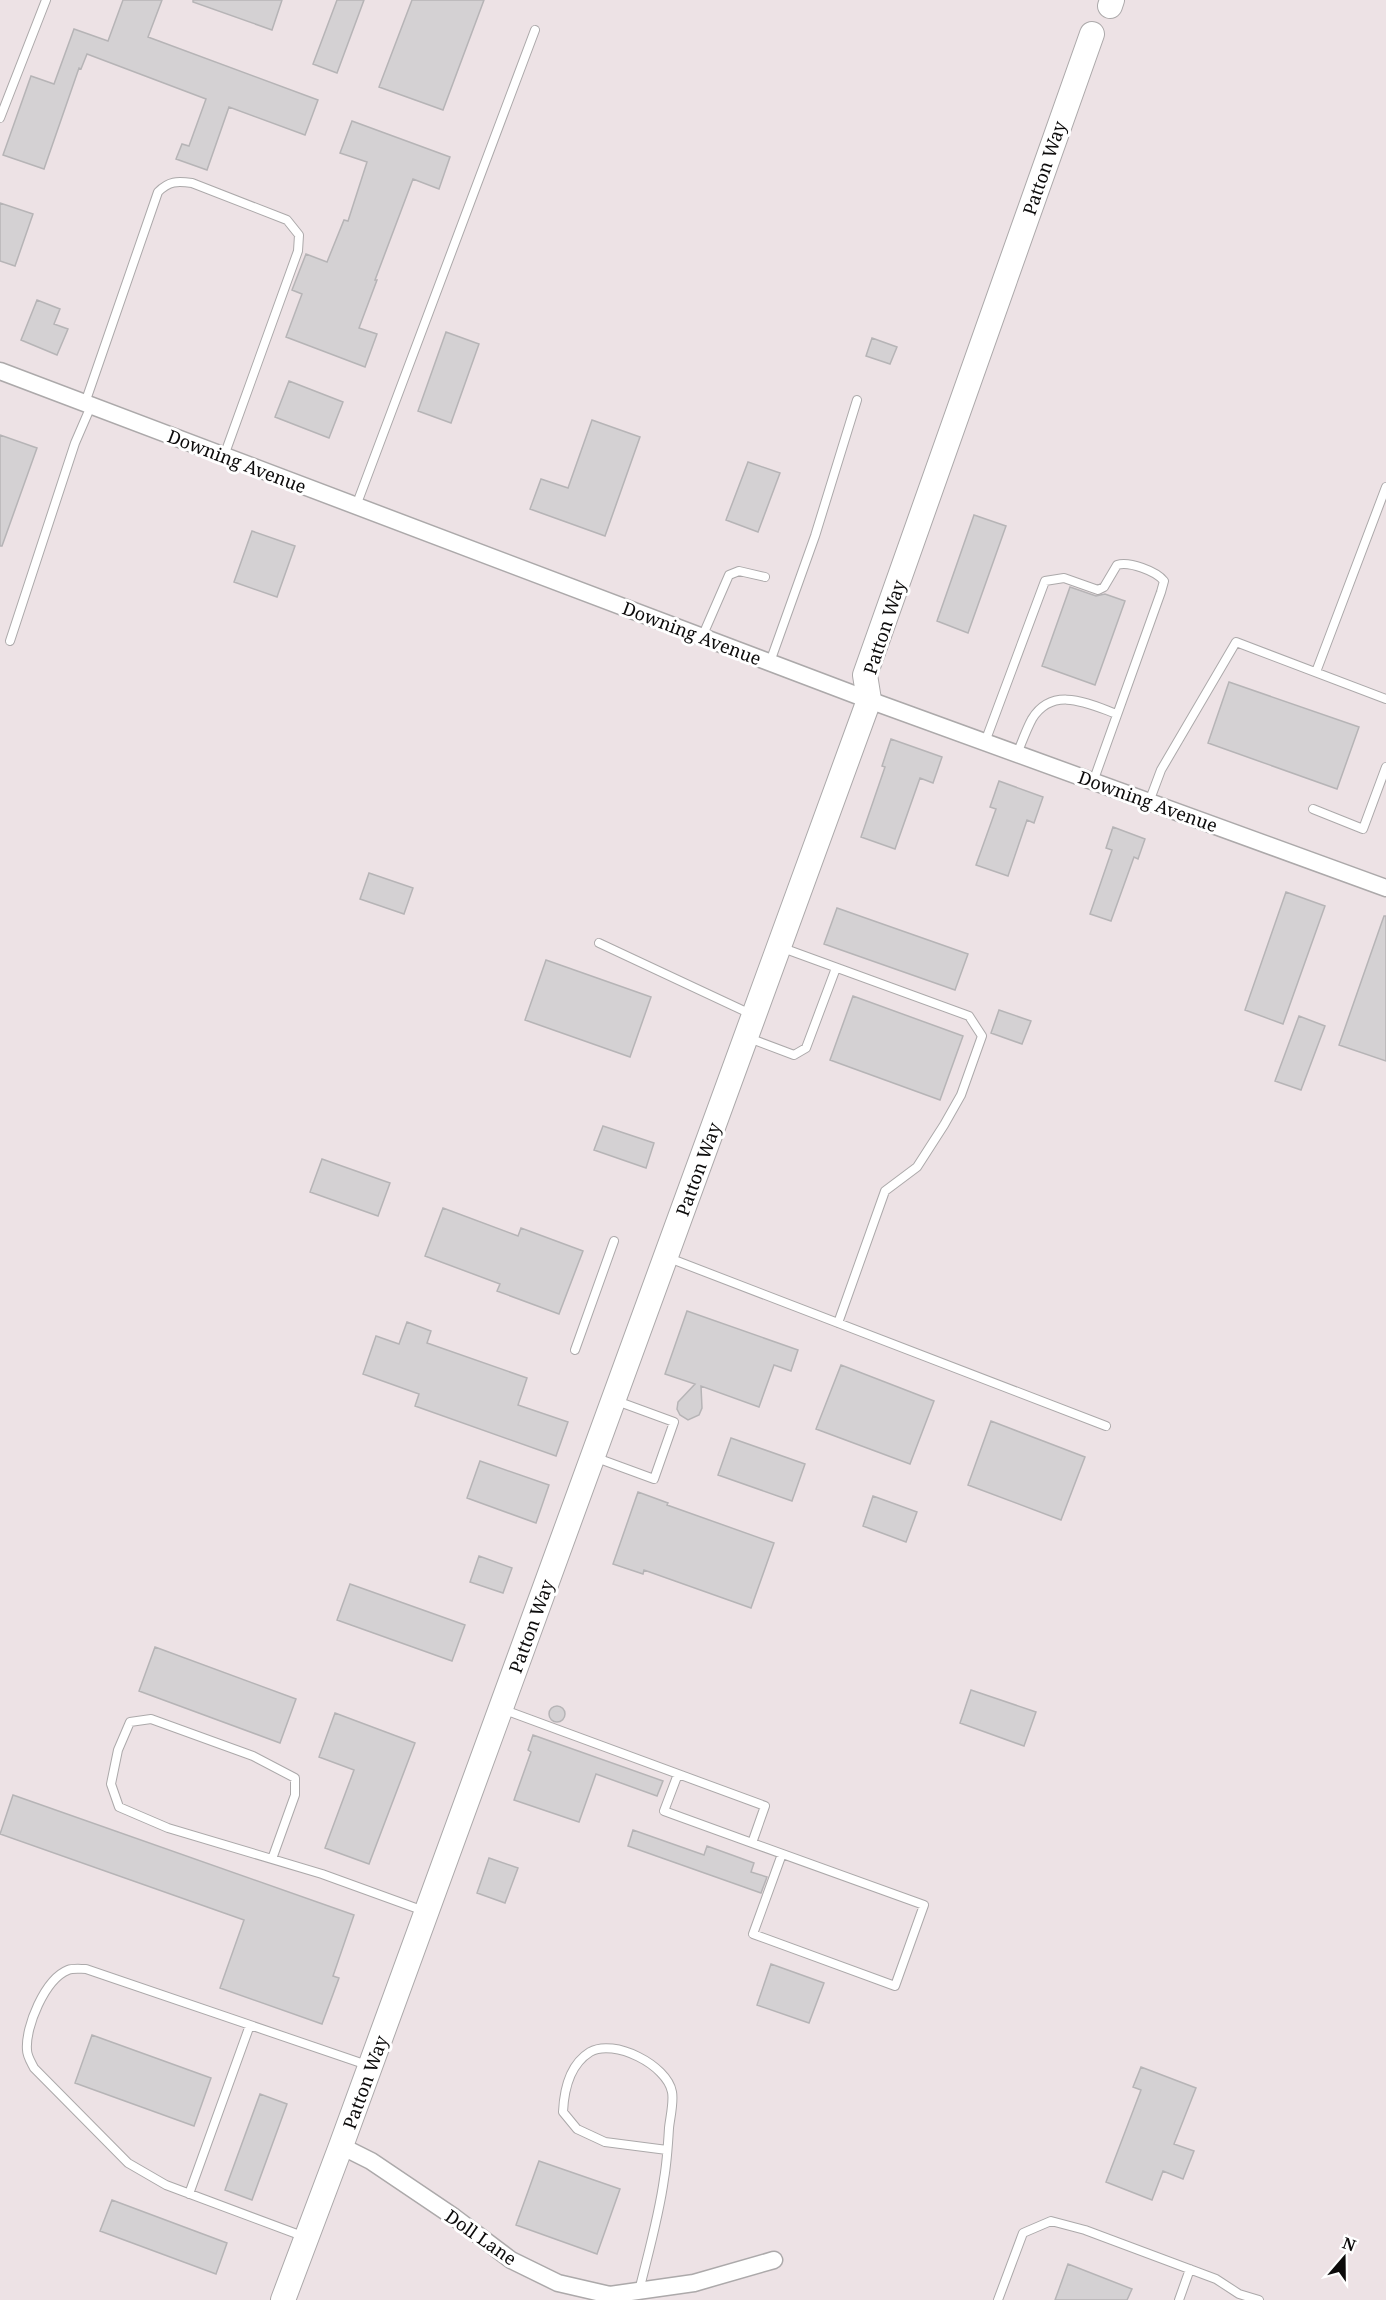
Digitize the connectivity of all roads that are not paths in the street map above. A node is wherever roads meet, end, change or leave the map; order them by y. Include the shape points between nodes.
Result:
1 (46, 0) edge
2 (535, 30) dead end
3 (1092, 34) dead end
4 (0, 118) edge
5 (0, 371) edge
6 (857, 400) dead end
7 (88, 405) junction
8 (224, 456) junction
9 (1386, 488) edge
10 (356, 506) junction
11 (765, 578) dead end
12 (702, 637) junction
13 (10, 641) dead end
14 (770, 663) junction
15 (1316, 672) junction
16 (1386, 699) edge
17 (869, 700) junction
18 (1117, 714) junction
19 (985, 742) junction
20 (1017, 754) junction
21 (1386, 767) edge
22 (1093, 782) junction
23 (1149, 802) junction
24 (1313, 809) dead end
25 (1386, 888) edge
26 (599, 942) dead end
27 (779, 946) junction
28 (837, 968) junction
29 (750, 1026) junction
30 (614, 1240) dead end
31 (665, 1257) junction
32 (838, 1323) junction
33 (575, 1350) dead end
34 (614, 1400) junction
35 (1106, 1426) dead end
36 (593, 1456) junction
37 (501, 1708) junction
38 (678, 1774) junction
39 (752, 1843) junction
40 (782, 1854) junction
41 (272, 1859) junction
42 (427, 1912) junction
43 (250, 2025) junction
44 (370, 2066) junction
45 (341, 2146) junction
46 (667, 2150) junction
47 (189, 2194) junction
48 (307, 2237) junction
49 (774, 2260) dead end
50 (1191, 2269) junction
51 (639, 2291) junction
52 (283, 2300) edge
53 (998, 2300) edge
54 (1179, 2300) edge
55 (1259, 2300) edge

1 - 4 lane
2 - 10 lane
3 - 17 street, Patton Way via 866,675
5 - 7 street, Downing Avenue
6 - 14 lane
7 - 8 street, Downing Avenue
7 - 8 lane via 158,192 176,181 192,183 287,220 298,235 298,251
7 - 13 lane
8 - 10 street, Downing Avenue
9 - 15 lane
10 - 12 street, Downing Avenue
11 - 12 lane via 739,572 729,575
12 - 14 street, Downing Avenue
14 - 17 street, Downing Avenue
15 - 16 lane
15 - 23 lane via 1236,642 1161,770
17 - 19 street, Downing Avenue
17 - 27 street, Patton Way
18 - 19 lane via 1164,581 1158,573 1123,563 1117,565 1098,590 1064,578 1045,581
18 - 20 lane via 1075,699 1061,699 1042,707 1032,719
18 - 22 lane
19 - 20 street, Downing Avenue
20 - 22 street, Downing Avenue
21 - 24 lane via 1363,829
22 - 23 street, Downing Avenue
23 - 25 street, Downing Avenue
26 - 29 lane
27 - 28 lane
27 - 29 street, Patton Way
28 - 29 lane via 806,1048 794,1056
28 - 32 lane via 969,1016 982,1036 961,1095 944,1125 917,1167 885,1191
29 - 31 street, Patton Way
30 - 33 lane
31 - 32 lane
31 - 34 street, Patton Way
32 - 35 lane
34 - 36 street, Patton Way
34 - 36 lane via 674,1422 654,1479
36 - 37 street, Patton Way
37 - 38 lane
37 - 42 street, Patton Way
38 - 39 lane via 765,1806
38 - 39 lane via 664,1811
39 - 40 lane
40 - 40 lane via 924,1905 896,1986 753,1934
41 - 41 lane via 168,1828 119,1807 111,1784 118,1750 130,1722 151,1719 253,1756 295,1778 295,1794
41 - 42 lane
42 - 44 street, Patton Way
43 - 44 lane
43 - 47 lane
43 - 47 lane via 86,1968 69,1969 53,1979 42,1996 27,2040 27,2053 34,2068 128,2163
44 - 45 street, Patton Way
45 - 48 street, Patton Way
45 - 51 street, Doll Lane via 372,2161 511,2260 558,2283 610,2295
46 - 46 lane via 672,2092 663,2073 642,2058 610,2048 591,2052 575,2067 564,2090 563,2112 577,2129 605,2142
46 - 51 lane
47 - 48 lane
48 - 52 street, Patton Way
49 - 51 street, Doll Lane via 694,2283
50 - 53 lane via 1051,2221 1023,2233
50 - 54 lane
50 - 55 lane

